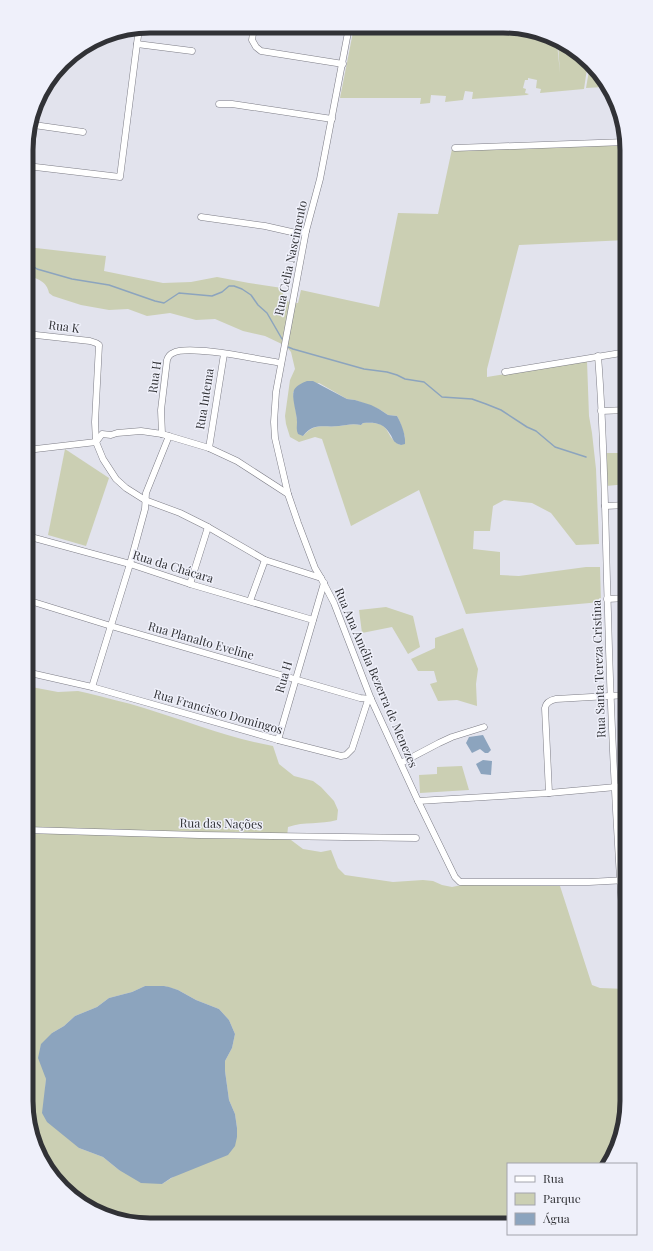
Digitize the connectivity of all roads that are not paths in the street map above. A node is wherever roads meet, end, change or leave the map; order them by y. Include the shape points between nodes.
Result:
1 (253, 33) edge
2 (348, 33) edge
3 (138, 34) edge
4 (137, 44) junction
5 (192, 51) dead end
6 (343, 64) junction
7 (219, 104) dead end
8 (332, 119) junction
9 (36, 125) edge
10 (83, 132) dead end
11 (620, 142) edge
12 (455, 148) dead end
13 (33, 167) edge
14 (201, 217) dead end
15 (306, 231) junction
16 (33, 335) edge
17 (99, 345) joint
18 (620, 353) edge
19 (224, 354) junction
20 (598, 356) junction
21 (281, 363) junction
22 (504, 372) dead end
23 (620, 410) edge
24 (601, 411) junction
25 (162, 434) junction
26 (169, 436) junction
27 (96, 442) junction
28 (208, 448) junction
29 (33, 449) edge
30 (288, 494) junction
31 (145, 500) junction
32 (620, 505) edge
33 (605, 506) junction
34 (208, 527) junction
35 (33, 538) edge
36 (265, 560) junction
37 (130, 564) junction
38 (322, 580) junction
39 (190, 584) junction
40 (620, 598) edge
41 (607, 599) junction
42 (250, 601) junction
43 (33, 602) edge
44 (313, 620) junction
45 (111, 626) junction
46 (33, 673) edge
47 (295, 679) junction
48 (92, 687) junction
49 (610, 695) junction
50 (620, 695) edge
51 (369, 699) junction
52 (484, 727) dead end
53 (278, 740) junction
54 (401, 763) junction
55 (615, 787) junction
56 (620, 787) edge
57 (549, 793) junction
58 (418, 801) junction
59 (33, 830) edge
60 (416, 838) dead end
61 (619, 881) junction
62 (620, 893) edge

1 - 6 street via 252,40 262,51
2 - 6 street, Rua Celia Nascimento
3 - 4 street
4 - 5 street
4 - 13 street via 120,177
6 - 8 street, Rua Celia Nascimento
7 - 8 street
8 - 15 street, Rua Celia Nascimento
9 - 10 street
11 - 12 street
14 - 15 street via 296,233
15 - 21 street, Rua Celia Nascimento
16 - 17 street, Rua K via 90,341
17 - 27 street, Rua Ana Amélia Bezerra de Menezes
18 - 20 street
19 - 21 street
19 - 25 street, Rua H via 184,350 169,355 161,410
19 - 28 street, Rua Intema
20 - 22 street
20 - 24 street, Rua Santa Tereza Cristina
21 - 30 street, Rua Celia Nascimento via 274,422 275,438
23 - 24 street
24 - 33 street, Rua Santa Tereza Cristina
25 - 26 street
25 - 27 street via 141,431 102,434
26 - 28 street
26 - 31 street
27 - 29 street
27 - 31 street, Rua Ana Amélia Bezerra de Menezes via 116,479
28 - 30 street via 237,461
30 - 38 street, Rua Celia Nascimento via 315,568
31 - 34 street, Rua Ana Amélia Bezerra de Menezes
31 - 37 street via 145,509
32 - 33 street
33 - 41 street, Rua Santa Tereza Cristina
34 - 36 street, Rua Ana Amélia Bezerra de Menezes
34 - 39 street
35 - 37 street, Rua da Chácara
36 - 38 street, Rua Ana Amélia Bezerra de Menezes
36 - 42 street
37 - 39 street, Rua da Chácara
37 - 45 street
38 - 44 street, Rua H
38 - 51 street, Rua Ana Amélia Bezerra de Menezes via 334,603
39 - 42 street, Rua da Chácara
40 - 41 street
41 - 49 street, Rua Santa Tereza Cristina
42 - 44 street, Rua da Chácara
43 - 45 street, Rua Planalto Eveline
44 - 47 street, Rua H
45 - 47 street, Rua Planalto Eveline
45 - 48 street
46 - 48 street, Rua Francisco Domingos
47 - 51 street, Rua Planalto Eveline
47 - 53 street, Rua H
48 - 53 street, Rua Francisco Domingos
49 - 50 street
49 - 55 street, Rua Santa Tereza Cristina
49 - 57 street via 549,701 546,706
51 - 53 street, Rua Francisco Domingos via 353,746 346,755 341,756
51 - 54 street, Rua Ana Amélia Bezerra de Menezes
52 - 54 street via 439,743
54 - 58 street, Rua Ana Amélia Bezerra de Menezes
55 - 56 street
55 - 57 street
55 - 61 street, Rua Santa Tereza Cristina
57 - 58 street
58 - 61 street, Rua Ana Amélia Bezerra de Menezes via 455,877 460,882
59 - 60 street, Rua das Nações
61 - 62 street, Rua Santa Tereza Cristina

